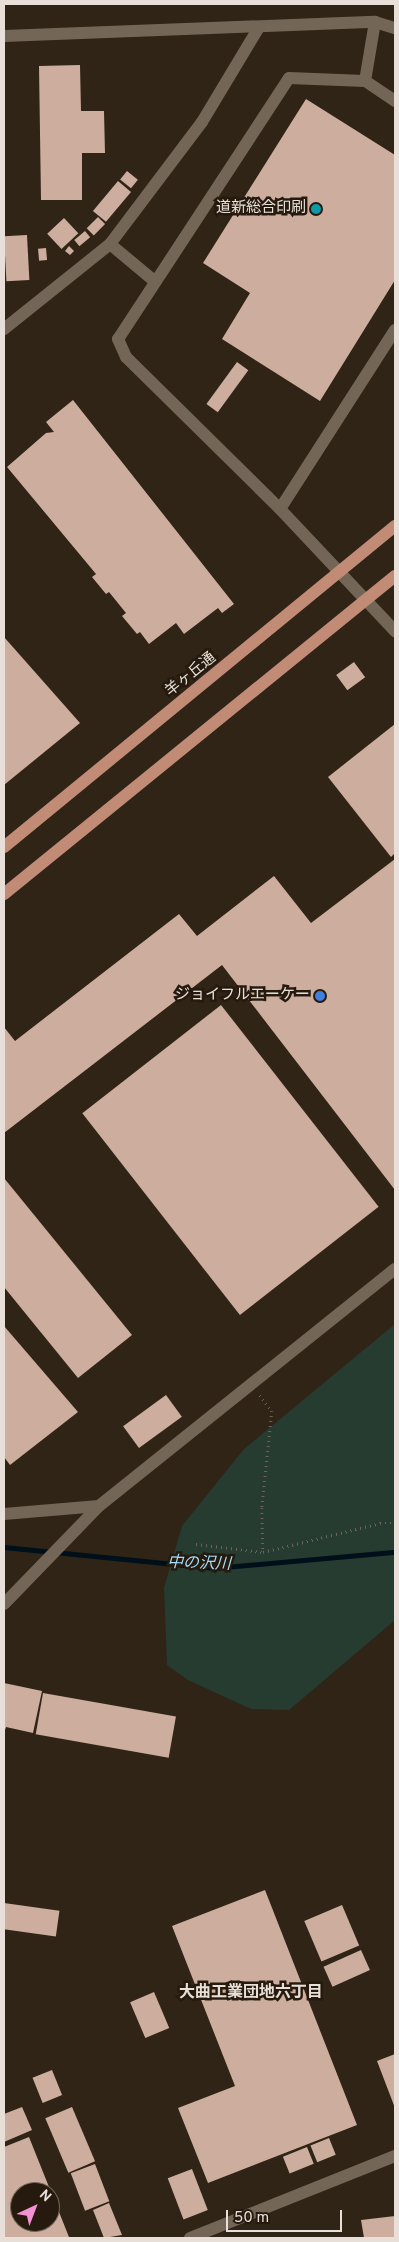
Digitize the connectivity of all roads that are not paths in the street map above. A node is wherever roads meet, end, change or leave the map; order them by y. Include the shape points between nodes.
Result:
1 (375, 22) junction
2 (259, 27) junction
3 (395, 28) edge
4 (4, 36) edge
5 (365, 81) junction
6 (395, 101) edge
7 (110, 244) junction
8 (153, 280) junction
9 (4, 329) edge
10 (395, 330) edge
11 (280, 509) junction
12 (395, 526) edge
13 (342, 574) junction
14 (395, 576) edge
15 (367, 600) junction
16 (395, 631) edge
17 (4, 847) edge
18 (4, 894) edge
19 (395, 1268) edge
20 (99, 1506) junction
21 (4, 1514) edge
22 (4, 1604) edge
23 (395, 2156) edge
24 (190, 2238) edge

1 - 2 street
1 - 3 street
1 - 5 street
2 - 4 street
2 - 7 street via 202,122
5 - 6 street
5 - 8 street via 289,78
7 - 8 street
7 - 9 street
8 - 11 street via 118,339 126,357
10 - 11 street
11 - 13 street
12 - 13 main road, 羊ヶ丘通
13 - 15 street
13 - 17 main road, 羊ヶ丘通
14 - 15 main road
15 - 16 street
15 - 18 main road
19 - 20 street
20 - 21 street
20 - 22 street via 70,1531
23 - 24 street

